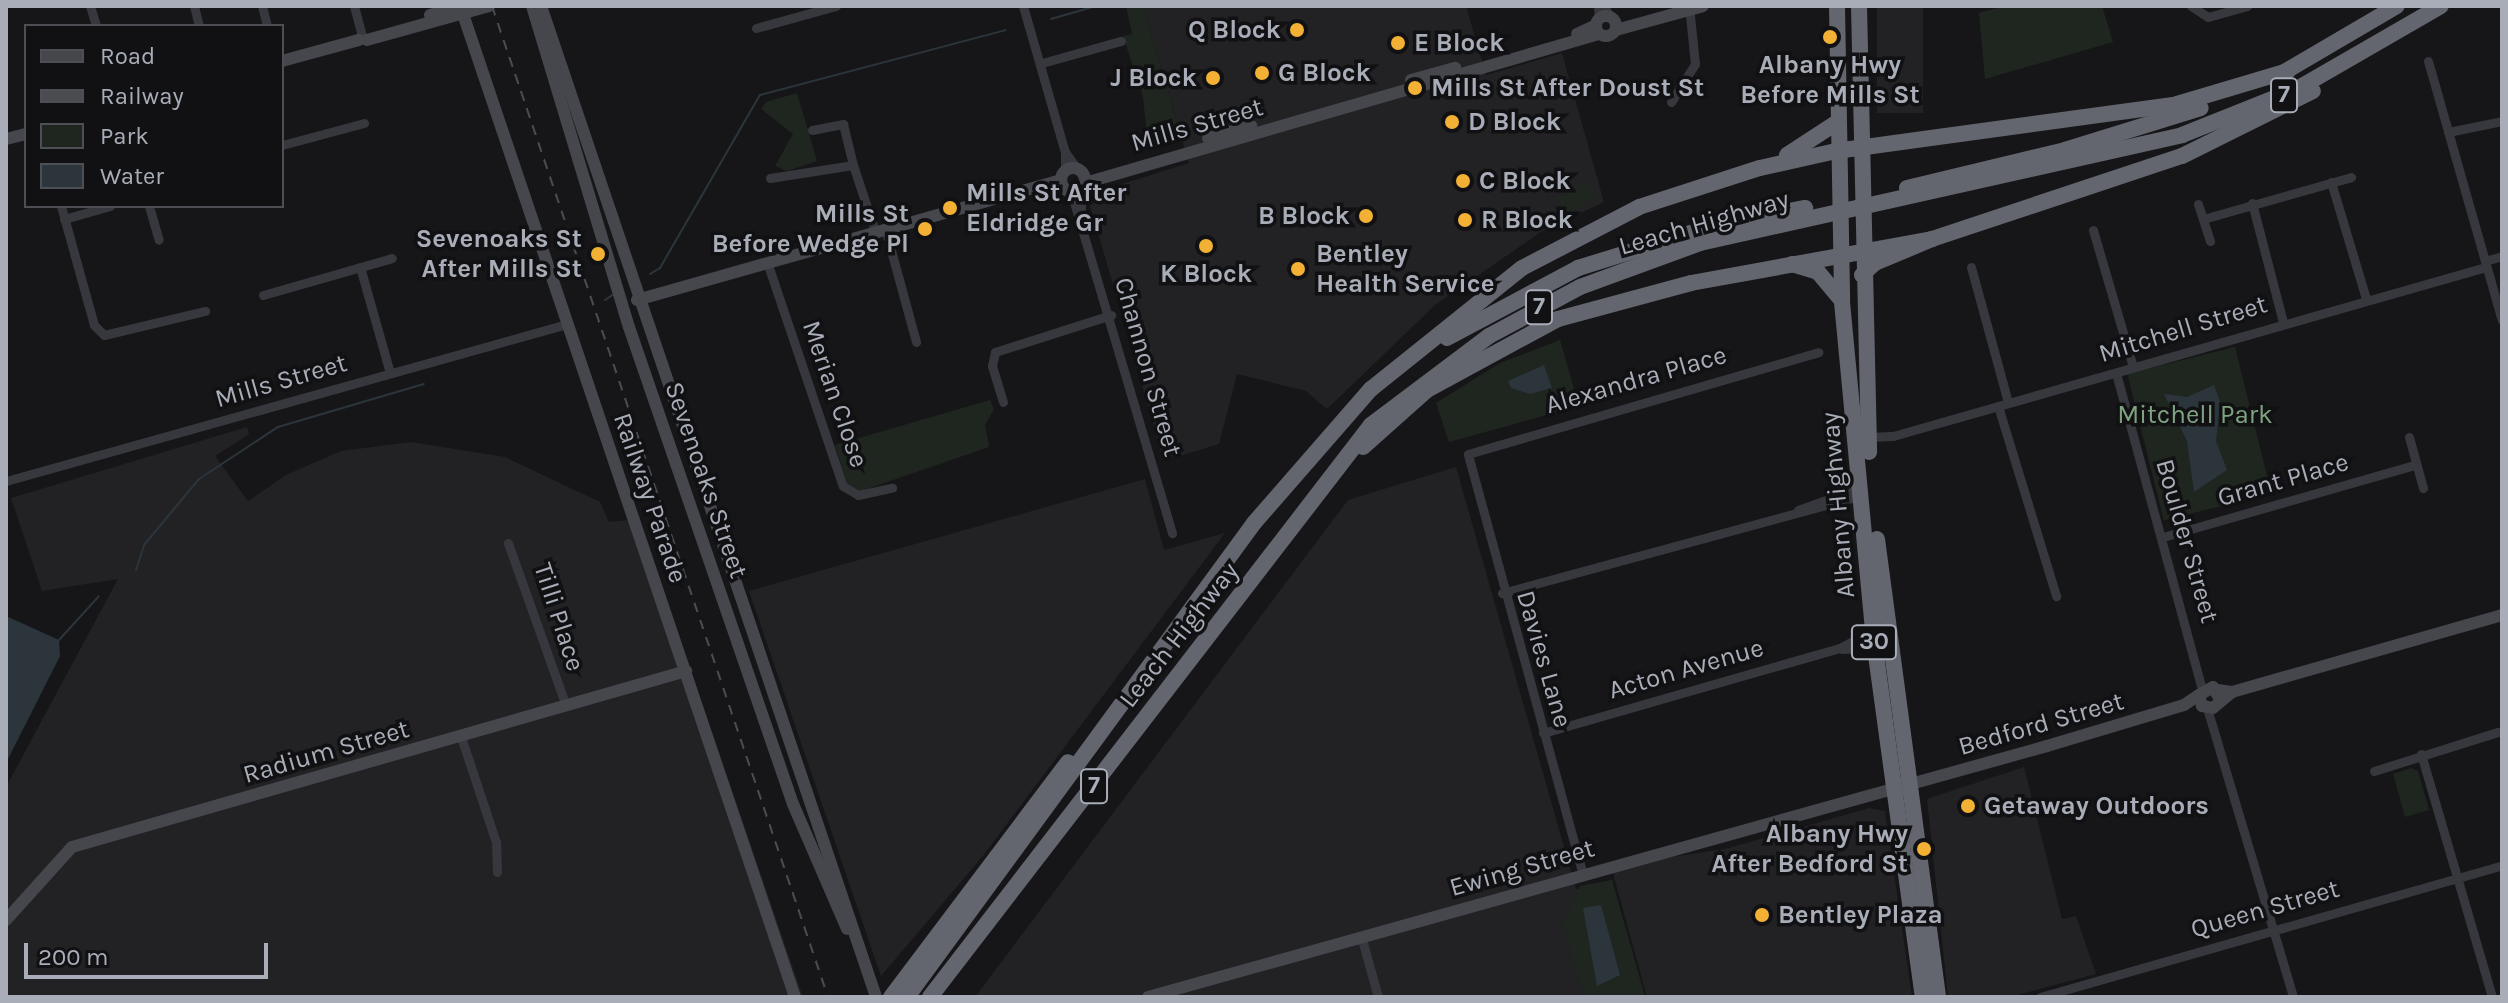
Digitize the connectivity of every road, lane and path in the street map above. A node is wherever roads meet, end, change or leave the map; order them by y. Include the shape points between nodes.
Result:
1 (354, 6) edge
2 (489, 6) edge
3 (532, 6) edge
4 (541, 6) edge
5 (836, 6) edge
6 (1023, 6) edge
7 (1673, 6) edge
8 (1703, 6) edge
9 (1837, 6) edge
10 (1859, 6) edge
11 (2191, 6) edge
12 (2247, 6) edge
13 (2397, 6) edge
14 (2441, 6) edge
15 (1689, 8) edge
16 (461, 10) edge
17 (1605, 20) edge
18 (2414, 24) junction
19 (756, 28) dead end
20 (364, 38) junction
21 (1121, 41) dead end
22 (284, 60) edge
23 (2428, 61) dead end
24 (1042, 63) junction
25 (2288, 71) junction
26 (1864, 100) junction
27 (1671, 102) dead end
28 (2502, 121) edge
29 (364, 123) dead end
30 (1836, 123) junction
31 (812, 130) dead end
32 (2448, 132) junction
33 (1897, 143) junction
34 (284, 144) edge
35 (1864, 147) junction
36 (1836, 151) junction
37 (853, 165) junction
38 (1760, 168) junction
39 (2351, 177) dead end
40 (770, 178) dead end
41 (1073, 181) junction
42 (2331, 182) junction
43 (1891, 196) junction
44 (2252, 203) junction
45 (2198, 204) dead end
46 (61, 208) edge
47 (103, 208) edge
48 (150, 208) edge
49 (1802, 214) junction
50 (64, 219) junction
51 (2203, 219) junction
52 (2093, 230) dead end
53 (881, 233) junction
54 (1932, 239) junction
55 (159, 240) dead end
56 (2210, 241) dead end
57 (1863, 250) junction
58 (1837, 254) junction
59 (2502, 256) edge
60 (392, 258) dead end
61 (1791, 264) junction
62 (2486, 264) junction
63 (768, 265) junction
64 (360, 267) junction
65 (1971, 267) dead end
66 (1862, 275) junction
67 (619, 294) junction
68 (263, 295) dead end
69 (2366, 299) junction
70 (1842, 302) junction
71 (636, 305) junction
72 (205, 311) dead end
73 (1111, 315) junction
74 (2502, 320) edge
75 (2283, 322) junction
76 (567, 324) junction
77 (629, 327) junction
78 (916, 342) dead end
79 (1818, 352) dead end
80 (2133, 367) junction
81 (390, 373) junction
82 (2116, 373) junction
83 (1003, 402) dead end
84 (2008, 402) junction
85 (1998, 406) junction
86 (1342, 420) junction
87 (2409, 437) dead end
88 (1868, 445) junction
89 (1468, 454) joint
90 (2414, 465) junction
91 (7, 479) edge
92 (1326, 481) junction
93 (892, 488) dead end
94 (2423, 488) dead end
95 (1863, 491) junction
96 (1254, 523) junction
97 (1172, 533) dead end
98 (2163, 537) junction
99 (508, 543) dead end
100 (1502, 593) junction
101 (2056, 596) dead end
102 (725, 603) junction
103 (2502, 615) edge
104 (749, 623) junction
105 (1873, 630) junction
106 (737, 638) junction
107 (1840, 648) junction
108 (1875, 648) junction
109 (686, 671) junction
110 (2210, 698) junction
111 (566, 706) junction
112 (2498, 732) dead end
113 (1543, 733) junction
114 (461, 737) junction
115 (2421, 754) junction
116 (2374, 771) dead end
117 (1900, 787) junction
118 (2502, 865) edge
119 (497, 872) dead end
120 (1583, 875) junction
121 (2457, 878) junction
122 (6, 920) edge
123 (2274, 929) junction
124 (1361, 936) junction
125 (863, 959) junction
126 (900, 993) edge
127 (795, 997) edge
128 (876, 997) edge
129 (930, 997) edge
130 (1148, 997) edge
131 (1378, 997) edge
132 (1923, 997) edge
133 (1938, 997) edge
134 (2040, 997) edge
135 (2293, 997) edge
136 (2492, 997) edge

1 - 20 street
2 - 16 street
3 - 67 street, Sevenoaks Street
4 - 71 street, Sevenoaks Street
5 - 19 street
6 - 24 street, Channon Street
7 - 17 street, Mills Street
8 - 15 street, Mills Street
9 - 30 highway, Albany Highway / 30
10 - 26 highway, Albany Highway / 30
11 - 12 street via 2208,17
13 - 25 highway, Leach Highway / 7
14 - 18 highway, Leach Highway / 7
15 - 17 street, Mills Street
15 - 27 street via 1695,64
16 - 20 street
16 - 76 street, Railway Parade
17 - 41 street, Mills Street
18 - 43 highway, Leach Highway / 7 via 2297,89 2182,135
18 - 54 highway via 2291,105 2226,138 2120,180
20 - 22 street
21 - 24 street
23 - 32 street
24 - 41 street, Channon Street
25 - 33 highway via 2177,104
25 - 43 highway, Leach Highway / 7 via 2120,134
26 - 33 highway via 1872,123
26 - 35 highway, Albany Highway / 30
28 - 32 street
29 - 34 street
30 - 36 highway, Albany Highway / 30
30 - 38 highway via 1823,137
31 - 37 street via 843,124
32 - 62 street
33 - 35 highway
35 - 36 highway
35 - 57 highway, Albany Highway / 30
36 - 38 highway
36 - 58 highway, Albany Highway / 30
37 - 40 street
37 - 53 street
38 - 86 highway via 1639,207 1522,268 1371,389
39 - 42 street
41 - 53 street, Mills Street
41 - 73 street, Channon Street
42 - 44 street
42 - 69 street
43 - 49 highway, Leach Highway / 7
44 - 51 street
44 - 75 street
45 - 51 street
46 - 50 street
47 - 50 street
48 - 55 street
49 - 86 highway, 7 via 1713,226 1578,268 1456,331
49 - 92 highway, Leach Highway / 7 via 1663,255 1518,318 1384,412
50 - 72 street via 94,325 104,335
51 - 56 street
52 - 80 street
53 - 63 street, Mills Street
53 - 78 street
54 - 57 highway
54 - 66 highway via 1875,263
57 - 58 highway
57 - 66 highway, Albany Highway / 30
58 - 61 highway
58 - 70 highway, Albany Highway / 30
59 - 62 street, Mitchell Street
60 - 64 street
61 - 70 highway via 1818,272
61 - 92 highway via 1622,298 1492,350 1427,390
62 - 69 street, Mitchell Street
62 - 74 street
63 - 71 street, Mills Street
63 - 93 street, Merian Close via 843,486 858,495
64 - 68 street
64 - 81 street
65 - 84 street
66 - 88 highway, Albany Highway / 30
67 - 71 street
67 - 77 street, Sevenoaks Street
69 - 75 street, Mitchell Street
70 - 95 highway, Albany Highway / 30
71 - 77 street
71 - 104 street, Sevenoaks Street
73 - 83 street via 995,352 992,366
73 - 97 street, Channon Street
75 - 80 street, Mitchell Street
76 - 81 street, Mills Street
76 - 109 street, Railway Parade
77 - 102 street, Sevenoaks Street
79 - 89 street, Alexandra Place
80 - 82 street, Mitchell Street
81 - 91 street, Mills Street
82 - 84 street, Mitchell Street
82 - 98 street, Boulder Street
84 - 85 street, Mitchell Street
85 - 88 street, Mitchell Street
85 - 101 street
86 - 96 highway, 7
87 - 90 street
88 - 117 highway, Albany Highway / 30
89 - 100 street, Davies Lane
90 - 94 street
90 - 98 street, Grant Place
92 - 129 highway, Leach Highway / 7
95 - 100 street
95 - 105 highway, Albany Highway / 30
96 - 126 highway
96 - 126 highway, 7 via 990,888
98 - 110 street, Boulder Street
99 - 111 street, Tilli Place
100 - 113 street, Davies Lane
102 - 104 street
102 - 106 street, Sevenoaks Street
103 - 110 street
104 - 106 street
104 - 125 street, Sevenoaks Street
105 - 107 street, Acton Avenue
105 - 108 highway, Albany Highway / 30
106 - 125 street, Sevenoaks Street via 810,851
107 - 108 street, Acton Avenue
107 - 113 street, Acton Avenue
108 - 117 highway, Albany Highway / 30
109 - 111 street, Radium Street
109 - 127 street, Railway Parade
110 - 117 street, Bedford Street
110 - 123 street, Boulder Street
111 - 114 street, Radium Street
112 - 115 street
113 - 120 street, Davies Lane
114 - 119 street via 496,842
114 - 122 street, Radium Street via 72,847
115 - 116 street
115 - 121 street
117 - 120 street, Ewing Street
117 - 132 highway, Albany Highway / 30
117 - 133 highway, Albany Highway / 30
118 - 121 street, Queen Street
120 - 124 street, Ewing Street
121 - 123 street, Queen Street
121 - 136 street
123 - 134 street, Queen Street
123 - 135 street, Boulder Street
124 - 130 street, Ewing Street
124 - 131 street
125 - 128 street, Sevenoaks Street

